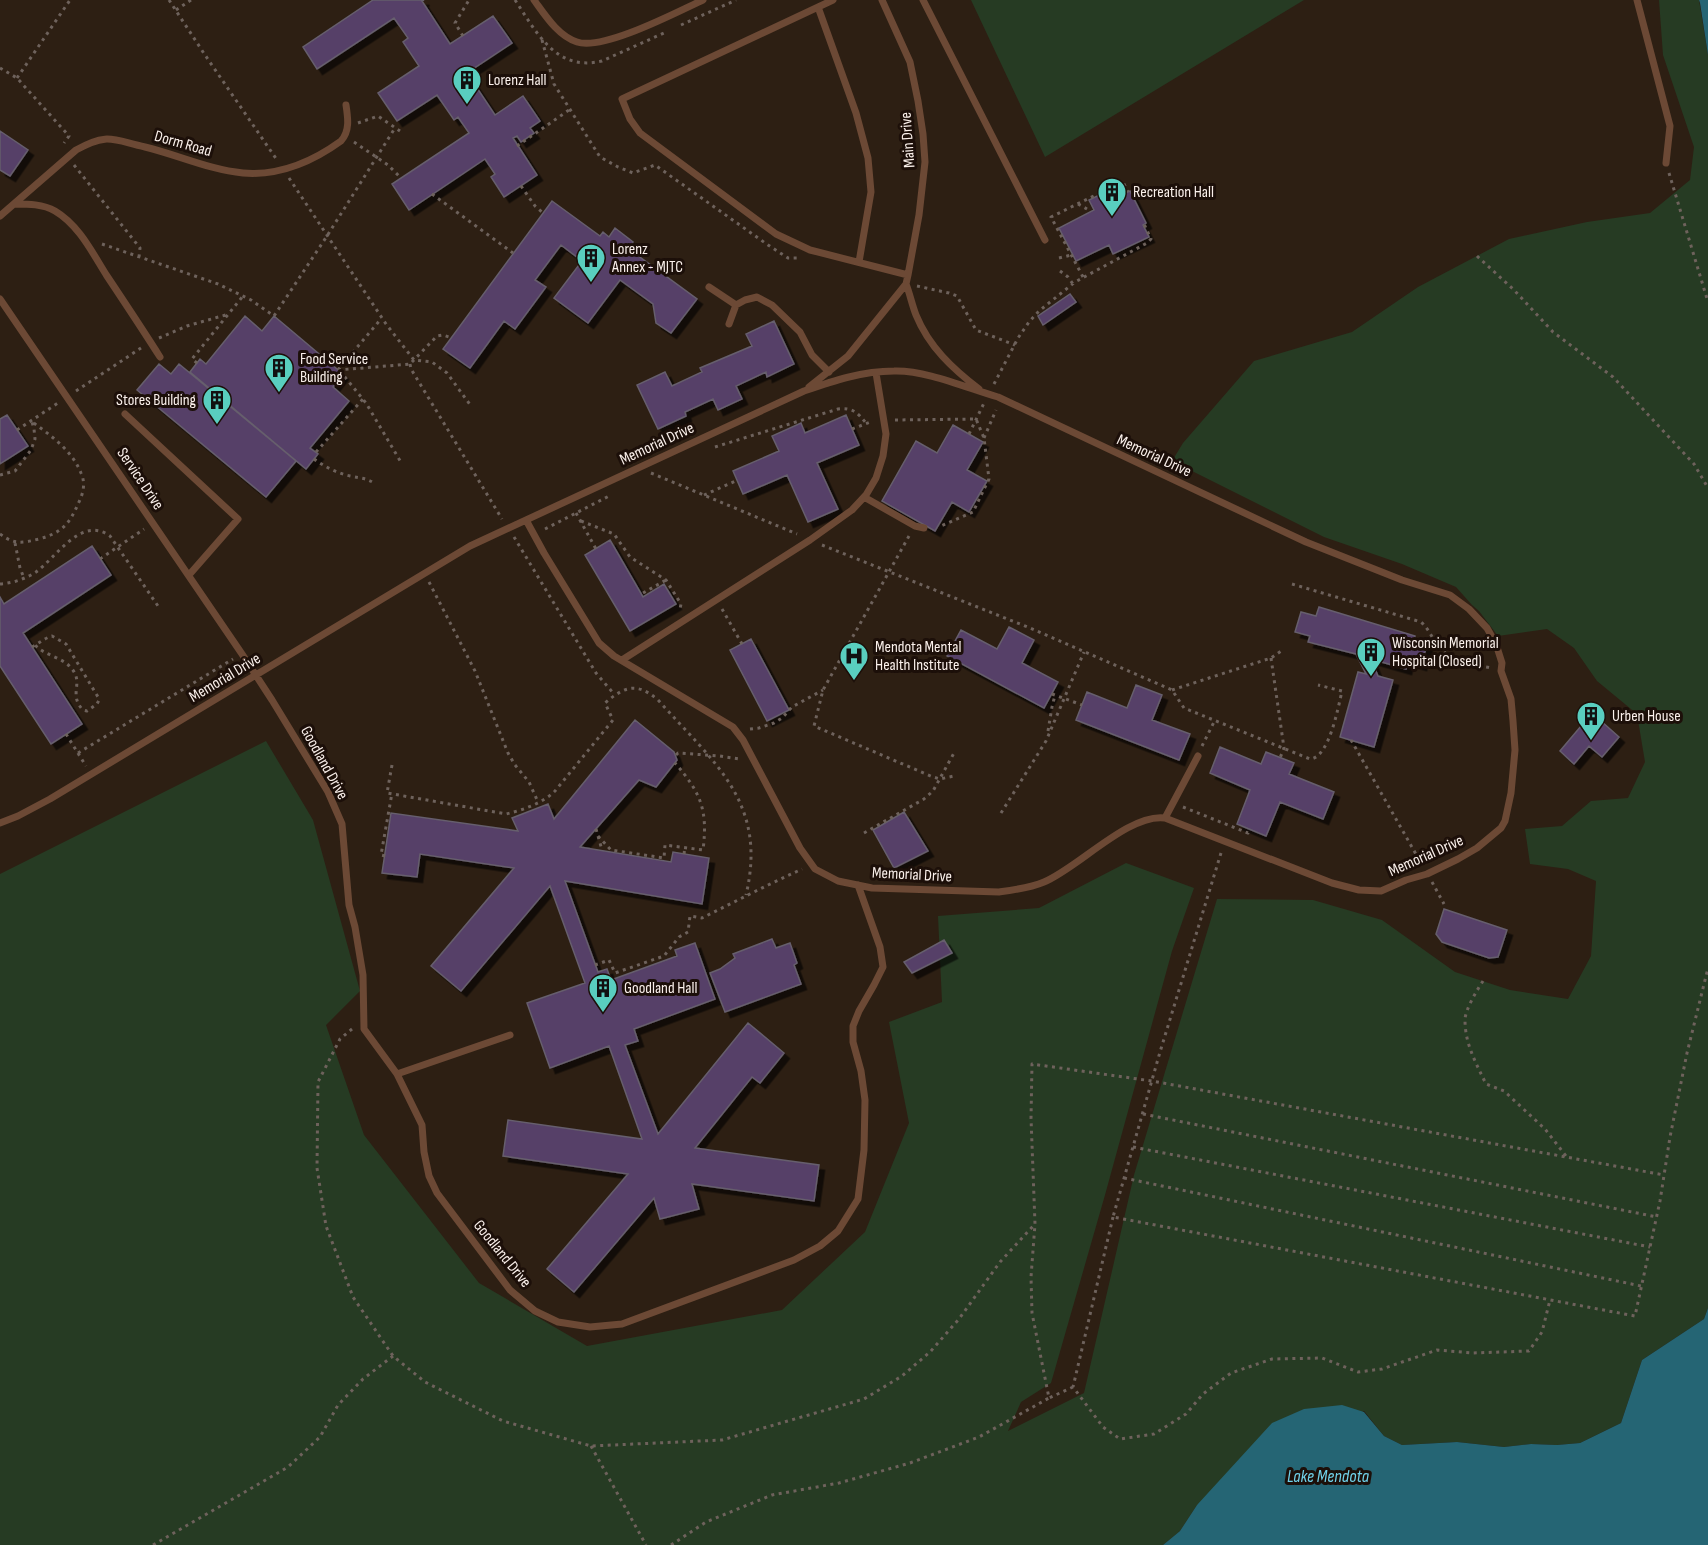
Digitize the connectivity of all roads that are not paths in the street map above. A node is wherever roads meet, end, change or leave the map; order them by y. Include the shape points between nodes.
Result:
1 (534, 0) edge
2 (703, 0) edge
3 (833, 0) edge
4 (882, 0) edge
5 (923, 0) edge
6 (1637, 0) edge
7 (818, 7) junction
8 (346, 105) dead end
9 (1666, 162) road end
10 (14, 204) junction
11 (0, 216) edge
12 (1046, 240) dead end
13 (859, 262) junction
14 (908, 275) junction
15 (906, 284) junction
16 (709, 287) dead end
17 (0, 299) edge
18 (736, 305) junction
19 (729, 324) dead end
20 (160, 357) dead end
21 (829, 372) junction
22 (876, 373) junction
23 (804, 392) junction
24 (986, 393) junction
25 (125, 414) dead end
26 (864, 497) junction
27 (526, 520) junction
28 (924, 528) dead end
29 (189, 575) junction
30 (622, 660) junction
31 (256, 676) junction
32 (1198, 756) road end
33 (1165, 818) junction
34 (0, 823) edge
35 (858, 885) junction
36 (510, 1035) dead end
37 (397, 1074) junction

1 - 2 lane via 564,34 576,42 590,44 626,35
3 - 7 lane
4 - 14 lane, Main Drive via 910,62 923,134 925,162
5 - 12 lane
6 - 9 lane via 1670,126
7 - 13 lane via 868,158 871,192
7 - 13 lane via 622,99 640,133 776,234 810,250
8 - 10 lane, Dorm Road via 348,126 344,137 309,162 284,170 241,173 108,137 76,150
10 - 11 lane, Dorm Road
10 - 20 lane via 41,206 70,223
13 - 14 lane
14 - 15 lane, Main Drive
15 - 21 lane, Main Drive via 848,356
15 - 24 lane via 920,323 938,352 956,372
16 - 18 lane
17 - 29 lane, Service Drive
18 - 19 lane
18 - 21 lane via 757,297 772,305 800,332 812,355
21 - 23 lane, Main Drive
22 - 23 lane, Memorial Drive via 852,376
22 - 24 lane, Memorial Drive via 914,373
22 - 26 lane via 886,434 876,478
23 - 27 lane, Memorial Drive
24 - 33 lane, Memorial Drive via 1306,542 1450,595 1488,628 1496,644 1511,699 1515,750 1505,821 1477,848 1428,874 1381,891 1359,891
25 - 29 lane via 238,519
26 - 28 lane
26 - 30 lane via 810,540
27 - 30 lane, Memorial Drive via 599,643
27 - 31 lane, Memorial Drive via 470,546
29 - 31 lane, Service Drive
30 - 35 lane, Memorial Drive via 733,727 815,869 838,881
31 - 34 lane, Memorial Drive via 50,799
31 - 37 lane, Goodland Drive via 328,792 342,824 349,904 363,975 364,1029
32 - 33 lane
33 - 35 lane, Memorial Drive via 1152,818 1127,828 1063,872 1017,890
35 - 37 lane, Goodland Drive via 883,967 853,1026 865,1100 858,1199 838,1231 794,1260 622,1324 590,1328 558,1323 535,1311 510,1290 437,1193 424,1152 423,1125
36 - 37 lane

